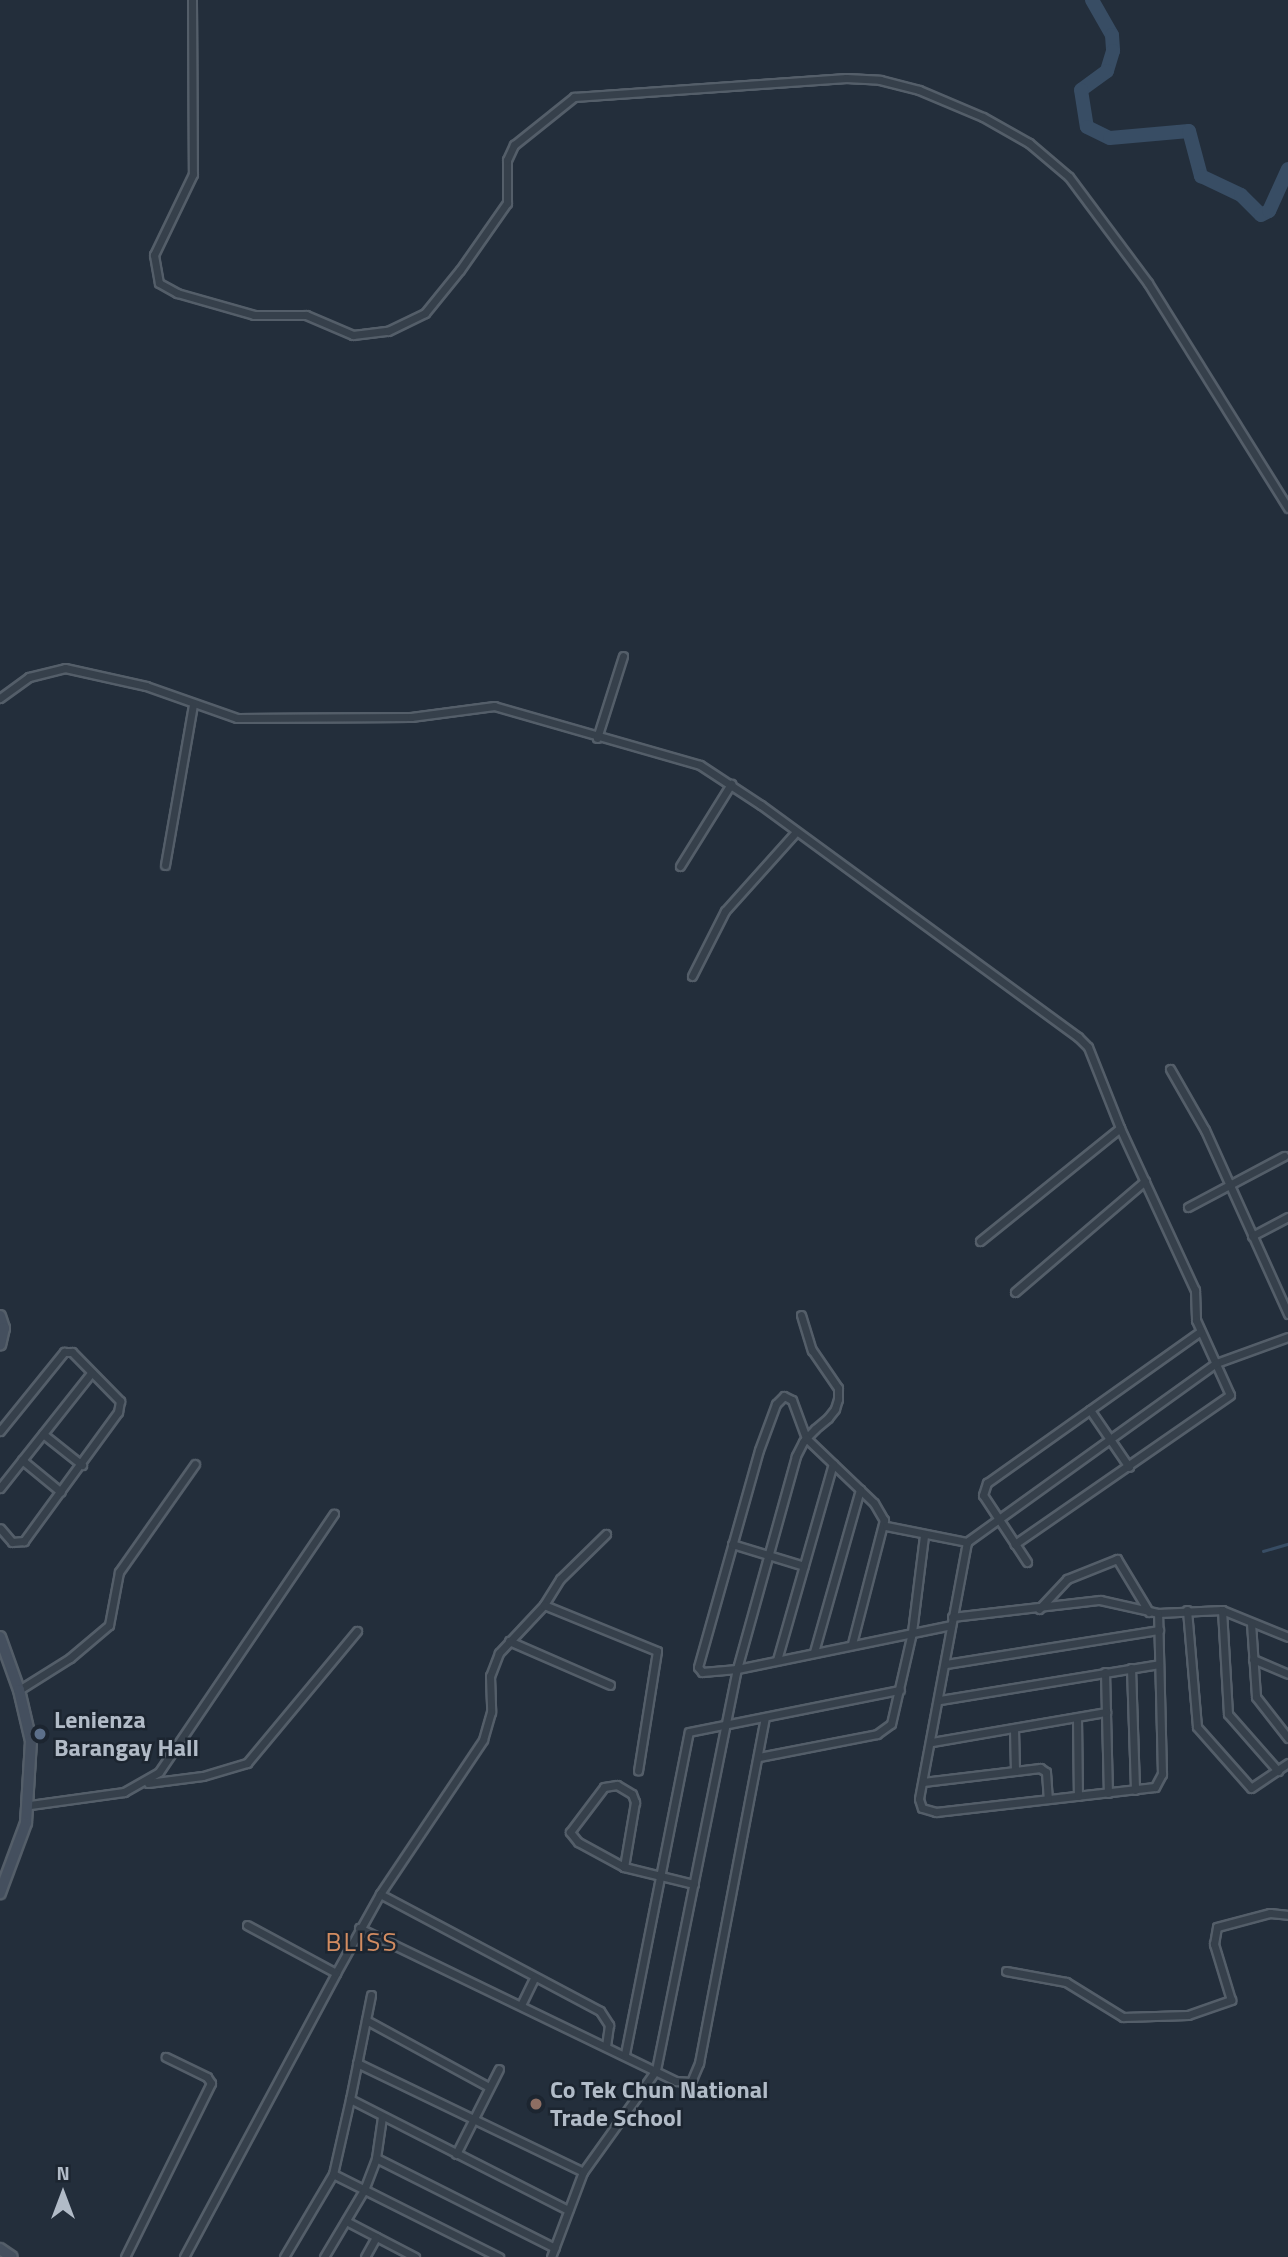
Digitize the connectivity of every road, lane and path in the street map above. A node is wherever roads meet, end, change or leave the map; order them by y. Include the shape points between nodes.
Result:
1 (191, 0) edge
2 (1288, 508) edge
3 (622, 656) dead end
4 (0, 698) edge
5 (193, 704) junction
6 (597, 738) junction
7 (731, 784) junction
8 (795, 833) junction
9 (165, 865) dead end
10 (680, 866) dead end
11 (692, 976) dead end
12 (1170, 1069) dead end
13 (1120, 1129) junction
14 (1284, 1156) dead end
15 (1145, 1181) junction
16 (1231, 1185) junction
17 (1188, 1207) dead end
18 (1288, 1217) edge
19 (1252, 1236) junction
20 (980, 1241) dead end
21 (1015, 1292) dead end
22 (1288, 1314) edge
23 (802, 1315) dead end
24 (0, 1316) edge
25 (1201, 1331) junction
26 (1288, 1337) edge
27 (0, 1345) edge
28 (1216, 1363) junction
29 (91, 1373) junction
30 (1090, 1410) junction
31 (0, 1431) edge
32 (43, 1434) junction
33 (806, 1438) junction
34 (1110, 1438) junction
35 (22, 1460) junction
36 (195, 1464) dead end
37 (833, 1464) junction
38 (82, 1465) junction
39 (1129, 1467) junction
40 (0, 1488) edge
41 (860, 1489) junction
42 (61, 1492) junction
43 (334, 1514) dead end
44 (997, 1520) junction
45 (886, 1525) junction
46 (0, 1528) edge
47 (606, 1534) dead end
48 (924, 1535) junction
49 (967, 1542) junction
50 (732, 1544) junction
51 (1015, 1544) junction
52 (767, 1554) junction
53 (1027, 1562) dead end
54 (804, 1566) junction
55 (544, 1605) junction
56 (1039, 1609) junction
57 (1222, 1610) junction
58 (1187, 1611) junction
59 (1149, 1612) junction
60 (1158, 1612) junction
61 (952, 1621) junction
62 (1251, 1622) junction
63 (357, 1630) dead end
64 (1159, 1630) junction
65 (912, 1632) junction
66 (0, 1637) edge
67 (1288, 1637) edge
68 (509, 1640) junction
69 (852, 1644) junction
70 (814, 1652) junction
71 (1253, 1659) junction
72 (777, 1660) junction
73 (946, 1664) junction
74 (1159, 1664) junction
75 (1130, 1668) junction
76 (737, 1669) junction
77 (1105, 1672) junction
78 (1288, 1674) edge
79 (610, 1685) dead end
80 (19, 1690) junction
81 (900, 1690) junction
82 (940, 1700) junction
83 (1106, 1712) junction
84 (765, 1717) junction
85 (1077, 1717) junction
86 (726, 1721) junction
87 (1014, 1729) junction
88 (1288, 1738) edge
89 (932, 1742) junction
90 (759, 1757) junction
91 (1288, 1763) edge
92 (638, 1771) dead end
93 (1015, 1771) junction
94 (1278, 1771) junction
95 (923, 1782) junction
96 (148, 1783) junction
97 (1135, 1790) junction
98 (1108, 1793) junction
99 (1078, 1796) junction
100 (1048, 1799) junction
101 (30, 1805) junction
102 (624, 1867) junction
103 (658, 1877) junction
104 (694, 1884) junction
105 (0, 1894) edge
106 (380, 1894) junction
107 (1288, 1915) edge
108 (247, 1925) dead end
109 (359, 1928) junction
110 (1006, 1971) dead end
111 (336, 1973) junction
112 (534, 1978) junction
113 (371, 1995) dead end
114 (521, 2005) junction
115 (366, 2020) junction
116 (606, 2046) junction
117 (625, 2054) junction
118 (166, 2057) dead end
119 (357, 2063) junction
120 (499, 2069) dead end
121 (656, 2070) junction
122 (489, 2087) junction
123 (350, 2099) junction
124 (382, 2116) junction
125 (474, 2120) junction
126 (456, 2154) junction
127 (376, 2158) junction
128 (583, 2172) junction
129 (333, 2174) junction
130 (364, 2190) junction
131 (568, 2210) junction
132 (346, 2221) junction
133 (376, 2237) junction
134 (555, 2248) junction
135 (0, 2249) edge
136 (405, 2255) edge
137 (12, 2257) edge
138 (125, 2257) edge
139 (184, 2257) edge
140 (284, 2257) edge
141 (324, 2257) edge
142 (365, 2257) edge
143 (415, 2257) edge
144 (499, 2257) edge
145 (551, 2257) edge

1 - 2 street via 193,174 156,245 153,265 159,282 177,293 254,315 306,315 353,335 388,331 425,313 460,270 507,204 507,160 514,145 574,97 846,78 880,80 953,103 1009,130 1069,177 1148,283
3 - 6 street
4 - 5 street via 29,677 65,668 146,686
5 - 6 street via 236,718 269,720 411,717 494,706
5 - 9 street
6 - 7 street via 700,765
7 - 8 street
7 - 10 street
8 - 11 street via 724,911
8 - 13 street via 1088,1047
12 - 16 street
13 - 15 street
13 - 20 street
14 - 16 street
15 - 21 street
15 - 25 street via 1195,1290 1193,1313
16 - 17 street
16 - 19 street
18 - 19 street
19 - 22 street
23 - 33 street via 812,1350 838,1388 835,1409
24 - 27 street via 4,1328
25 - 28 street
25 - 30 street
26 - 28 street
28 - 34 street
28 - 39 street via 1229,1400
29 - 31 street via 72,1352 64,1352
29 - 32 street
29 - 38 street via 116,1396 120,1407
30 - 34 street
30 - 44 street via 987,1483 983,1495
32 - 35 street
32 - 38 street
33 - 37 street
33 - 50 street via 792,1400 780,1398 759,1450
33 - 52 street via 796,1456
34 - 39 street
34 - 44 street
35 - 40 street
35 - 42 street
36 - 80 street via 119,1572 109,1625 70,1658
37 - 41 street
37 - 54 street
38 - 42 street
39 - 51 street
41 - 45 street via 880,1510
41 - 70 street
42 - 46 street via 24,1541 12,1542
43 - 96 street
44 - 49 street
44 - 51 street
45 - 48 street
45 - 69 street
47 - 55 street via 560,1579
48 - 49 street
48 - 65 street
49 - 61 street
50 - 52 street
50 - 76 street via 698,1667 702,1672
51 - 53 street
52 - 54 street
52 - 76 street
54 - 72 street
55 - 68 street
55 - 92 street via 657,1651
56 - 59 street via 1100,1600
56 - 59 street via 1067,1579 1117,1559
56 - 61 street
57 - 58 street
57 - 62 street
57 - 94 street via 1228,1714
58 - 60 street
58 - 94 street via 1197,1727 1251,1788
59 - 60 street
60 - 64 street
61 - 65 street
61 - 73 street
62 - 67 street
62 - 71 street
63 - 96 street via 247,1763 215,1774
64 - 73 street
64 - 74 street
65 - 69 street
65 - 81 street
66 - 80 street
68 - 79 street
68 - 106 street via 492,1666 491,1712 483,1740
69 - 70 street
70 - 72 street
71 - 78 street
71 - 88 street via 1258,1701
72 - 76 street
73 - 82 street
74 - 75 street
74 - 97 street via 1162,1780 1155,1787
75 - 77 street
75 - 97 street
76 - 86 street
77 - 82 street
77 - 83 street
80 - 101 street via 31,1741
81 - 84 street
81 - 90 street via 894,1717 885,1731
82 - 89 street
83 - 85 street
83 - 98 street
84 - 86 street
84 - 90 street
85 - 87 street
85 - 99 street
86 - 103 street via 694,1728 686,1738
86 - 104 street
87 - 89 street
87 - 93 street
89 - 95 street
90 - 121 street via 696,2075 684,2083
91 - 94 street
93 - 95 street
93 - 100 street via 1044,1769
95 - 100 street via 920,1804 927,1811
96 - 101 street via 97,1799
97 - 98 street
98 - 99 street
99 - 100 street
101 - 105 street
102 - 102 street via 635,1802 626,1790 610,1784 596,1795 570,1832
102 - 103 street
103 - 104 street
103 - 117 street
104 - 121 street
106 - 109 street
106 - 112 street
107 - 110 street via 1270,1913 1217,1927 1213,1944 1231,2000 1188,2015 1117,2015 1066,1982
108 - 111 street
109 - 111 street
109 - 114 street
111 - 139 street
112 - 114 street
112 - 116 street via 600,2011 609,2025
113 - 115 street
114 - 116 street
115 - 119 street
115 - 122 street
116 - 117 street
117 - 121 street
118 - 138 street via 211,2083
119 - 123 street
119 - 125 street
120 - 122 street
121 - 128 street
122 - 125 street
123 - 124 street
123 - 129 street
124 - 126 street
124 - 127 street
125 - 126 street
125 - 128 street
126 - 131 street
127 - 130 street
127 - 134 street
128 - 131 street
129 - 130 street
129 - 140 street
130 - 132 street
130 - 144 street
131 - 134 street
132 - 133 street
132 - 141 street
133 - 136 street
133 - 142 street
134 - 145 street
135 - 137 street
136 - 143 street

